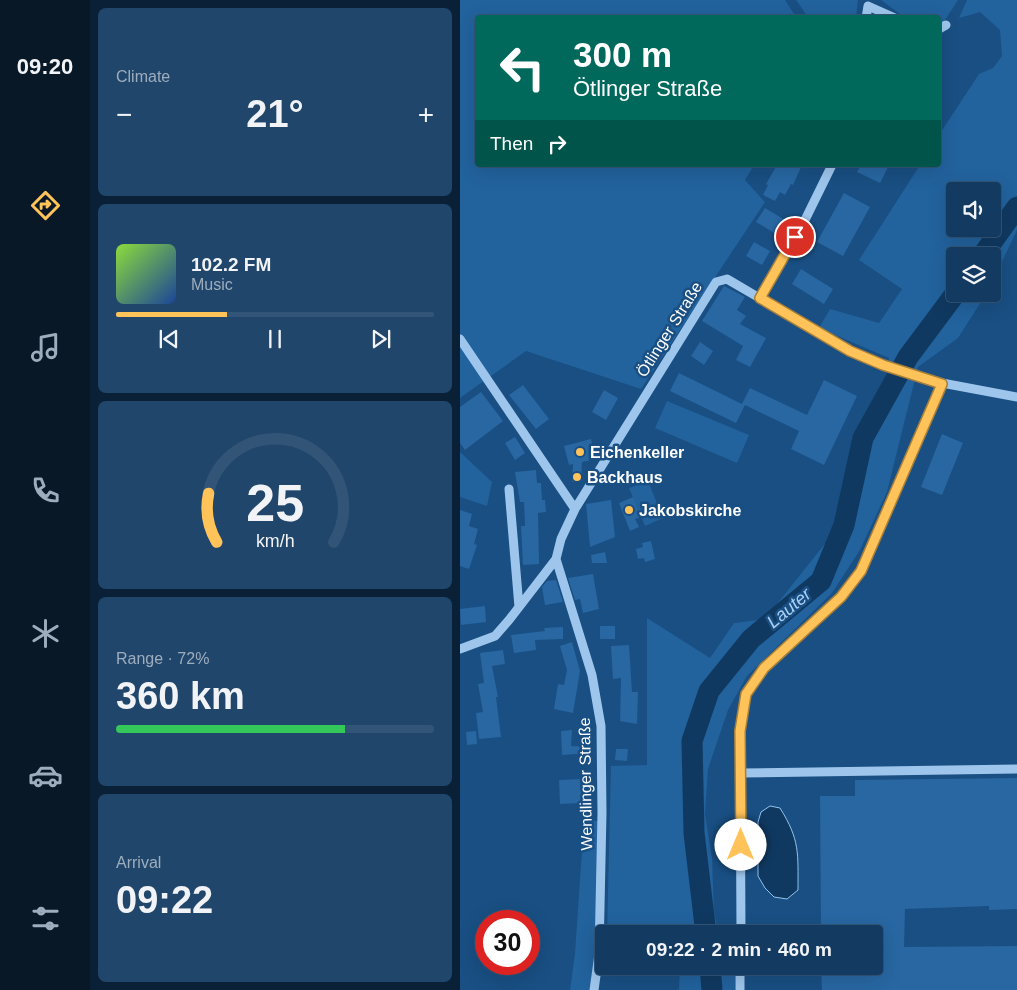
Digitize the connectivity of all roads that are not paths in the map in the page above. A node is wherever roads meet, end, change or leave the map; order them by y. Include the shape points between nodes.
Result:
1 (866, 15) edge
2 (888, 15) edge
3 (831, 167) edge
4 (760, 298) junction
5 (460, 339) edge
6 (942, 384) junction
7 (1017, 397) edge
8 (508, 488) dead end
9 (575, 509) junction
10 (556, 559) junction
11 (519, 607) junction
12 (460, 648) edge
13 (1017, 769) edge
14 (740, 773) junction
15 (741, 925) edge
16 (740, 975) edge
17 (594, 990) edge
18 (740, 990) edge

1 - 2 street via 868,6
3 - 4 street
4 - 6 street, Ötlinger Straße via 850,351
4 - 9 street, Ötlinger Straße via 727,279 716,282
5 - 9 street
6 - 7 street, Ötlinger Straße
6 - 14 street via 861,571 841,597 764,668 746,694 740,731
8 - 11 street
9 - 10 street, Ötlinger Straße
10 - 11 street
10 - 17 street, Wendlinger Straße via 592,675 601,726 599,954
11 - 12 street via 495,636
13 - 14 street
14 - 15 street
16 - 18 street

